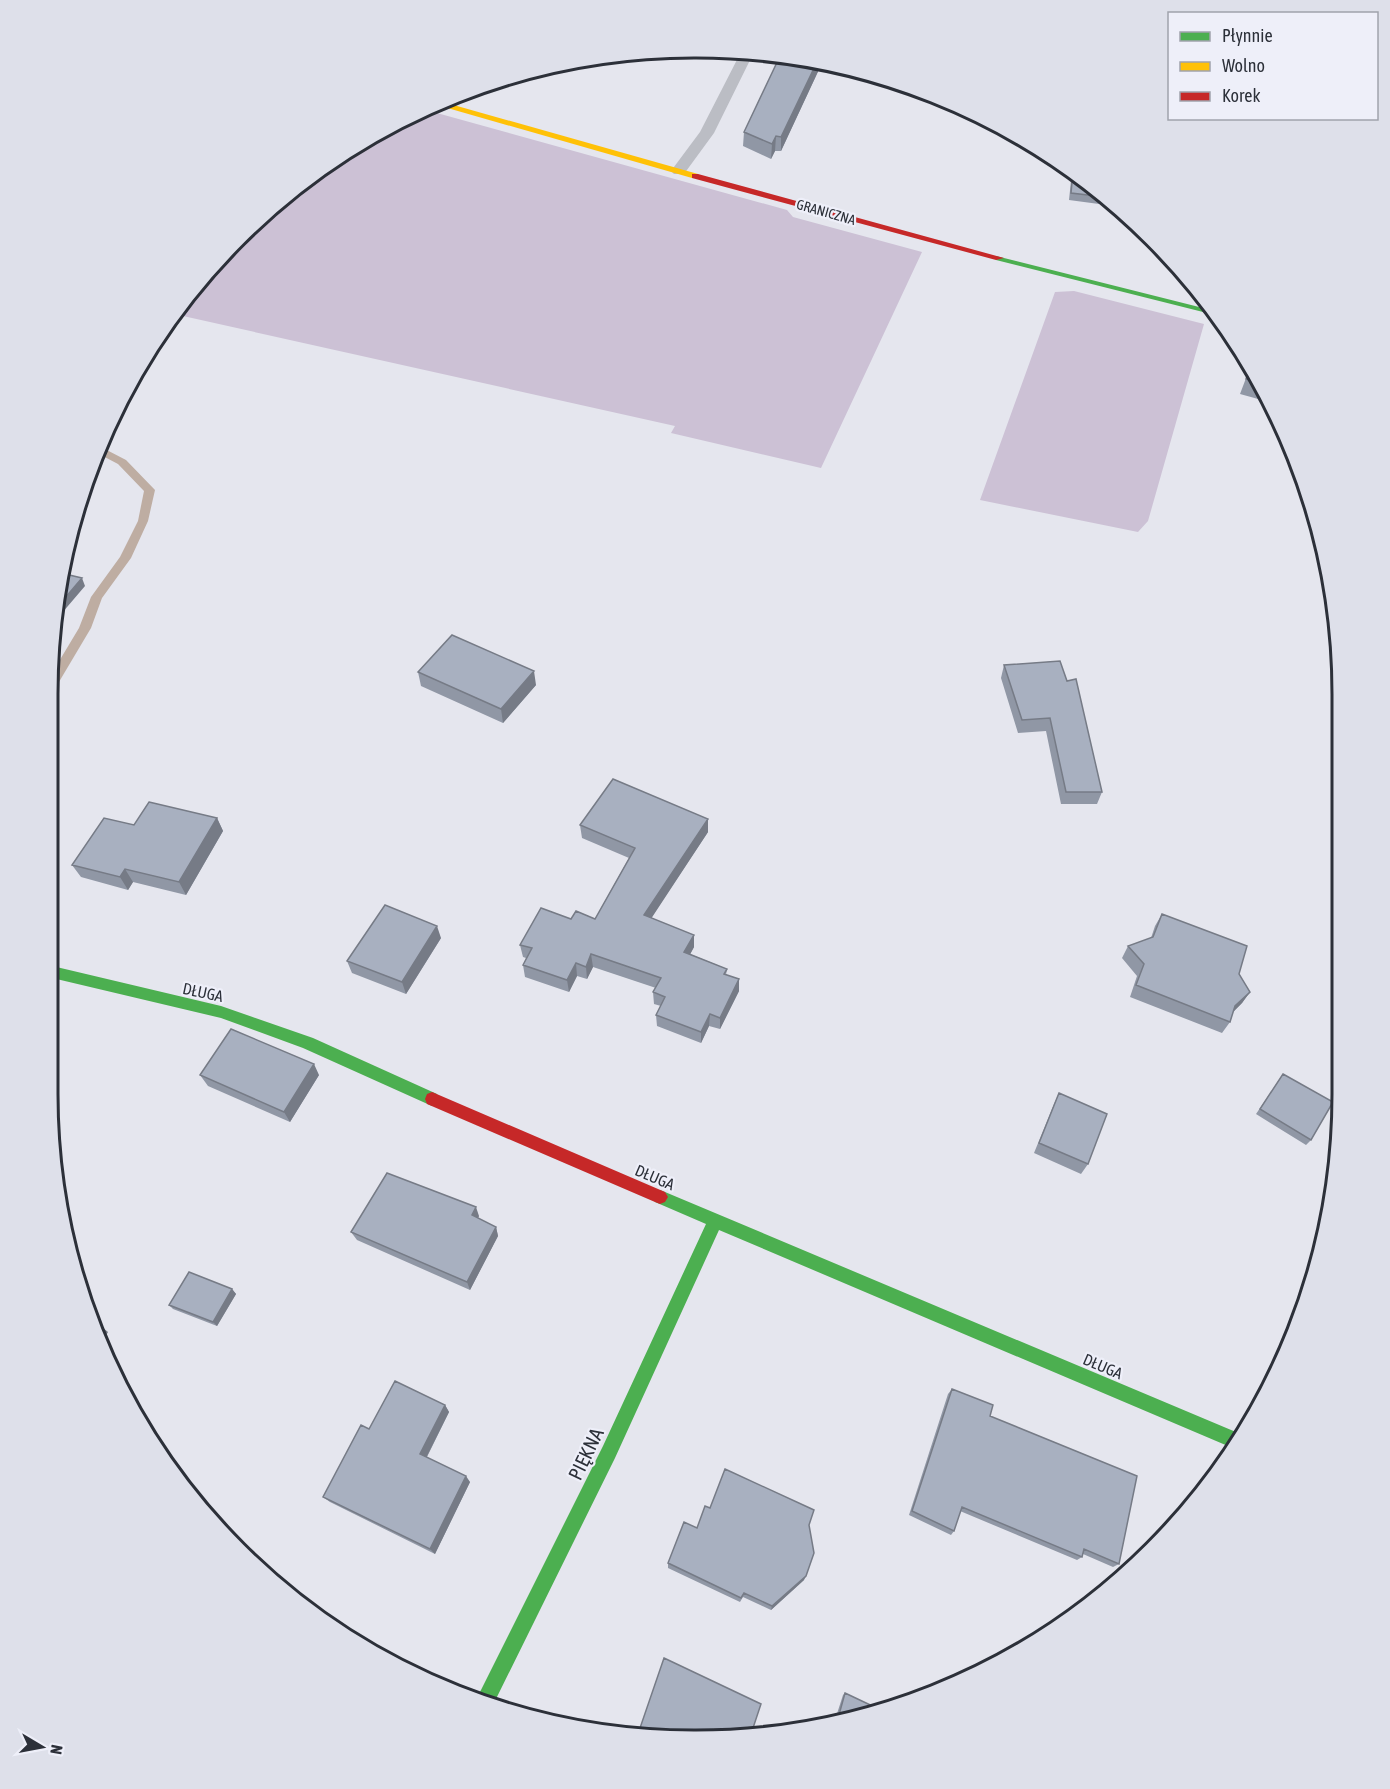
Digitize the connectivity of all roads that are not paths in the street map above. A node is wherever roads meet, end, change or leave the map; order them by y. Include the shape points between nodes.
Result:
1 (743, 61) edge
2 (451, 107) edge
3 (679, 171) junction
4 (1201, 310) edge
5 (58, 974) edge
6 (715, 1221) junction
7 (1230, 1438) edge
8 (487, 1696) edge

1 - 3 lane via 707,133
2 - 3 street, GRANICZNA
3 - 4 street, GRANICZNA
5 - 6 street, DŁUGA via 220,1012 308,1043
6 - 7 street, DŁUGA
6 - 8 street, PIĘKNA via 609,1452

